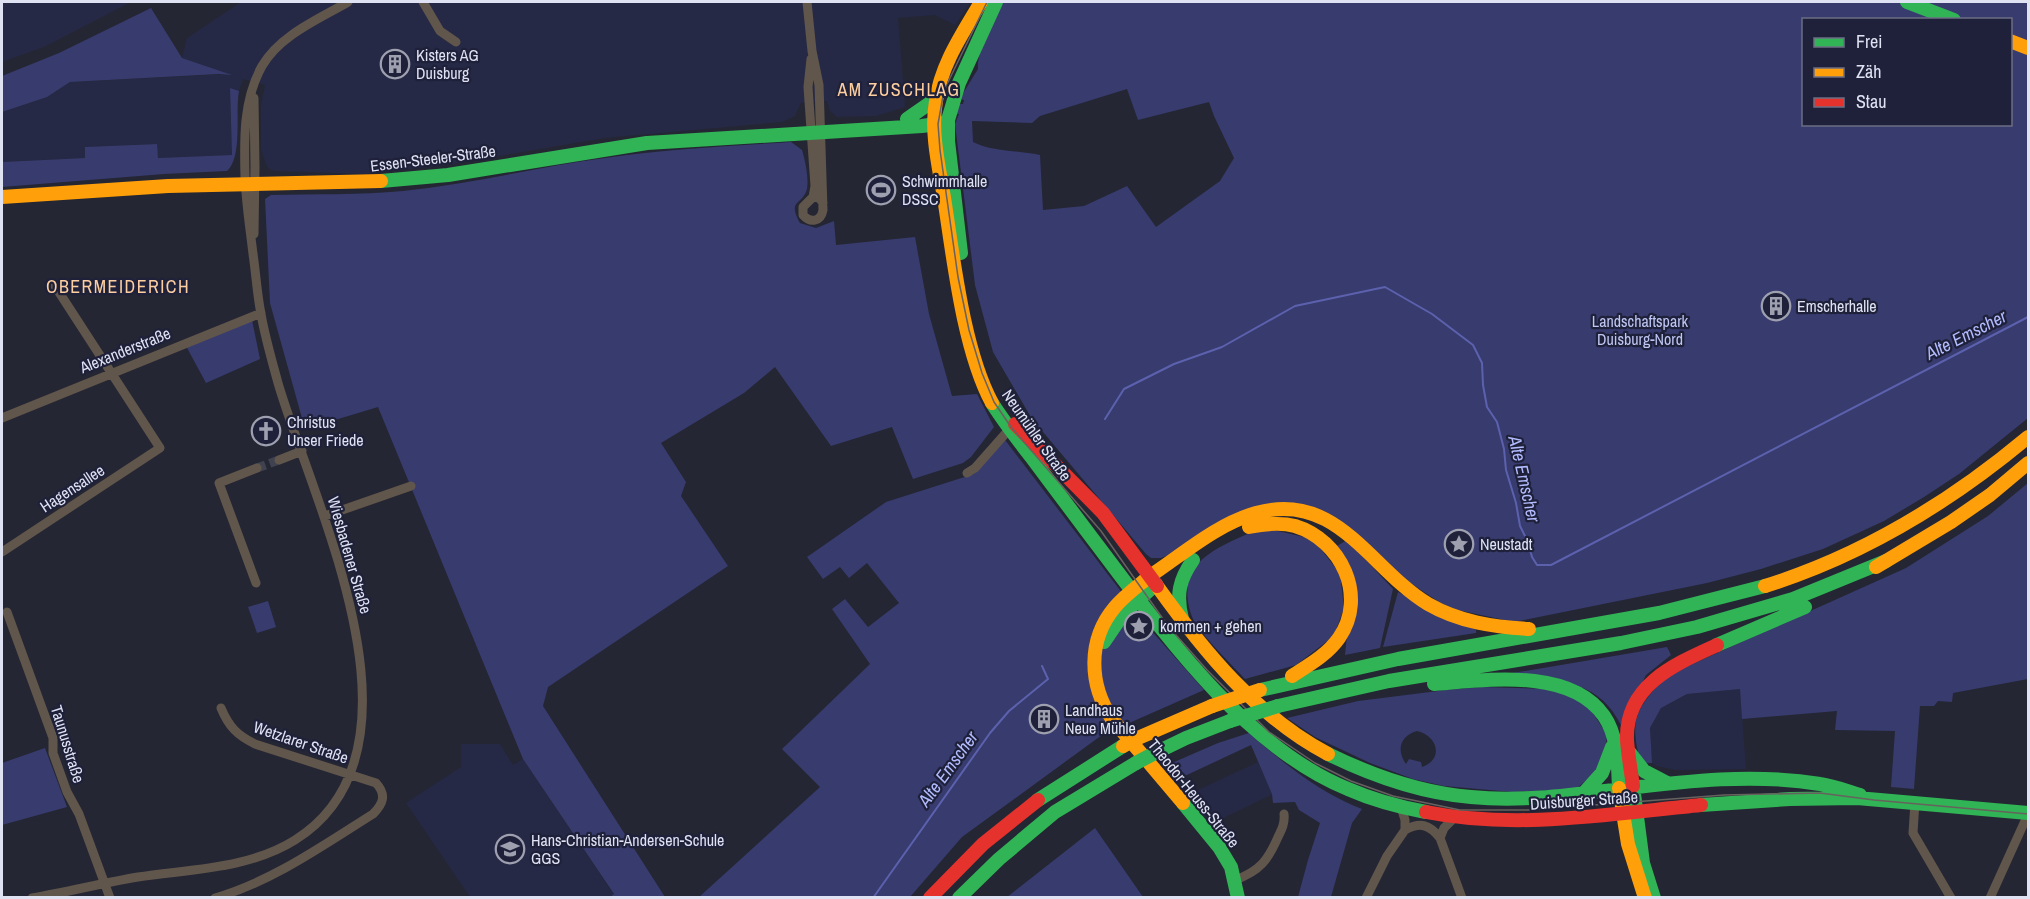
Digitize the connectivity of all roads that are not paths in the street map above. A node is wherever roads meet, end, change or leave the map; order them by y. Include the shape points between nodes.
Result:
1 (348, 2) edge
2 (423, 2) edge
3 (807, 2) edge
4 (981, 2) edge
5 (996, 2) edge
6 (1907, 2) edge
7 (1949, 18) edge
8 (456, 42) dead end
9 (2012, 42) edge
10 (2028, 48) edge
11 (936, 94) junction
12 (939, 121) junction
13 (906, 123) junction
14 (816, 131) junction
15 (938, 151) junction
16 (250, 184) junction
17 (2, 197) edge
18 (813, 197) junction
19 (823, 203) junction
20 (55, 286) dead end
21 (261, 313) junction
22 (111, 372) junction
23 (2, 418) edge
24 (1012, 426) junction
25 (2028, 437) edge
26 (302, 452) junction
27 (279, 460) tunnel mouth
28 (2028, 463) edge
29 (257, 468) tunnel mouth
30 (967, 473) dead end
31 (411, 486) dead end
32 (325, 516) junction
33 (2, 552) edge
34 (1193, 560) junction
35 (1886, 561) junction
36 (1153, 580) junction
37 (256, 583) dead end
38 (1135, 595) junction
39 (7, 612) dead end
40 (1182, 619) junction
41 (1570, 630) junction
42 (1388, 684) junction
43 (1278, 685) junction
44 (221, 708) dead end
45 (1613, 739) junction
46 (1315, 748) joint
47 (1628, 750) junction
48 (1310, 768) joint
49 (351, 775) junction
50 (1667, 783) junction
51 (1626, 787) junction
52 (1584, 793) junction
53 (1870, 799) junction
54 (1915, 802) junction
55 (1401, 807) junction
56 (1284, 814) dead end
57 (1629, 814) junction
58 (2028, 815) edge
59 (1455, 817) junction
60 (1405, 830) junction
61 (2018, 836) junction
62 (1440, 838) junction
63 (2028, 841) edge
64 (1235, 880) junction
65 (104, 883) junction
66 (60, 893) junction
67 (32, 897) edge
68 (49, 897) edge
69 (110, 897) edge
70 (215, 897) edge
71 (930, 897) edge
72 (959, 897) edge
73 (1238, 897) edge
74 (1366, 897) edge
75 (1462, 897) edge
76 (1645, 897) edge
77 (1654, 897) edge
78 (1951, 897) edge
79 (1990, 897) edge

1 - 16 street, Wiesbadener Straße via 281,43 263,64 253,90
2 - 8 street via 440,31
3 - 14 street via 819,85
4 - 11 main road, Neumühler Straße via 948,62
5 - 12 main road, Neumühler Straße
6 - 7 main road
9 - 10 main road
11 - 12 main road, Neumühler Straße
11 - 13 main road via 930,104
12 - 13 main road, Essen-Steeler-Straße
12 - 15 main road, Neumühler Straße
12 - 24 main road, Neumühler Straße via 948,141 964,276 975,329 992,386
13 - 14 main road, Essen-Steeler-Straße
13 - 15 main road
14 - 16 main road, Essen-Steeler-Straße via 646,143 426,178
14 - 18 street
14 - 19 street
15 - 24 main road, Neumühler Straße via 947,225 968,331 986,389
16 - 17 main road, Essen-Steeler-Straße
16 - 21 street, Wiesbadener Straße
18 - 19 street
18 - 19 street via 803,207 808,220 821,216
20 - 22 street
21 - 22 street, Alexanderstraße
21 - 26 street, Wiesbadener Straße
22 - 23 street, Alexanderstraße
22 - 33 street, Hagensallee via 160,448
24 - 30 street
24 - 36 main road, Neumühler Straße via 1104,514
24 - 38 main road, Neumühler Straße
25 - 41 main road via 1964,489 1902,528 1832,562 1712,602
26 - 27 street
26 - 32 street, Wiesbadener Straße
28 - 35 main road via 1952,522
29 - 37 street via 219,483
31 - 32 street
32 - 49 street, Wiesbadener Straße via 348,593 359,659 361,736
34 - 36 main road
34 - 40 main road via 1178,588
34 - 43 main road via 1243,530 1263,523 1300,526 1333,549 1348,576 1351,593 1343,631 1318,659
35 - 42 main road via 1785,602 1699,627
35 - 47 main road via 1812,604 1706,649 1653,679 1630,716
36 - 38 main road, Theodor-Heuss-Straße
36 - 40 main road, Neumühler Straße
36 - 41 main road via 1233,521 1256,513 1294,510 1316,515 1350,534 1392,578 1445,613 1491,627
38 - 48 main road, Neumühler Straße via 1200,676 1275,745
38 - 64 main road, Theodor-Heuss-Straße via 1109,614 1094,648 1098,692 1118,728 1215,841
39 - 65 street, Taunusstraße via 53,738 53,753
40 - 46 main road, Neumühler Straße via 1221,667 1286,728
41 - 43 main road via 1393,659
42 - 45 main road via 1494,680 1555,684 1587,697 1605,717
42 - 72 main road, bridge via 1278,706 1230,721 1153,754 1055,812
43 - 71 main road, bridge via 1212,706 1138,738 1078,773 1018,815
44 - 49 street, Wetzlarer Straße via 239,736
45 - 51 main road
45 - 52 main road via 1605,770
46 - 52 main road, Duisburger Straße via 1381,778 1449,796 1507,799
47 - 50 main road via 1644,771
47 - 51 main road
48 - 55 main road, Duisburger Straße via 1362,797
49 - 65 street, Wiesbadener Straße via 327,812 310,829 274,850 234,863
49 - 70 street via 376,783 383,793 384,799 373,814 282,871
50 - 51 main road, Duisburger Straße
50 - 53 main road, Duisburger Straße via 1783,780 1841,788
51 - 52 main road, Duisburger Straße
51 - 57 main road
53 - 54 main road, Duisburger Straße
53 - 57 main road, Duisburger Straße via 1742,802
54 - 58 main road, Duisburger Straße
54 - 78 street via 1913,833
55 - 59 main road, Duisburger Straße
55 - 60 street
56 - 64 street via 1283,826 1266,860 1250,874
57 - 59 main road, Duisburger Straße via 1511,821
57 - 76 main road via 1636,874
57 - 77 main road
58 - 61 street
59 - 62 street
60 - 62 street via 1424,825
60 - 74 street
61 - 63 street
61 - 79 street
62 - 75 street
64 - 73 main road, Theodor-Heuss-Straße
65 - 66 street, Wiesbadener Straße
65 - 69 street
66 - 67 street, Wiesbadener Straße
66 - 68 street, Wiesbadener Straße

